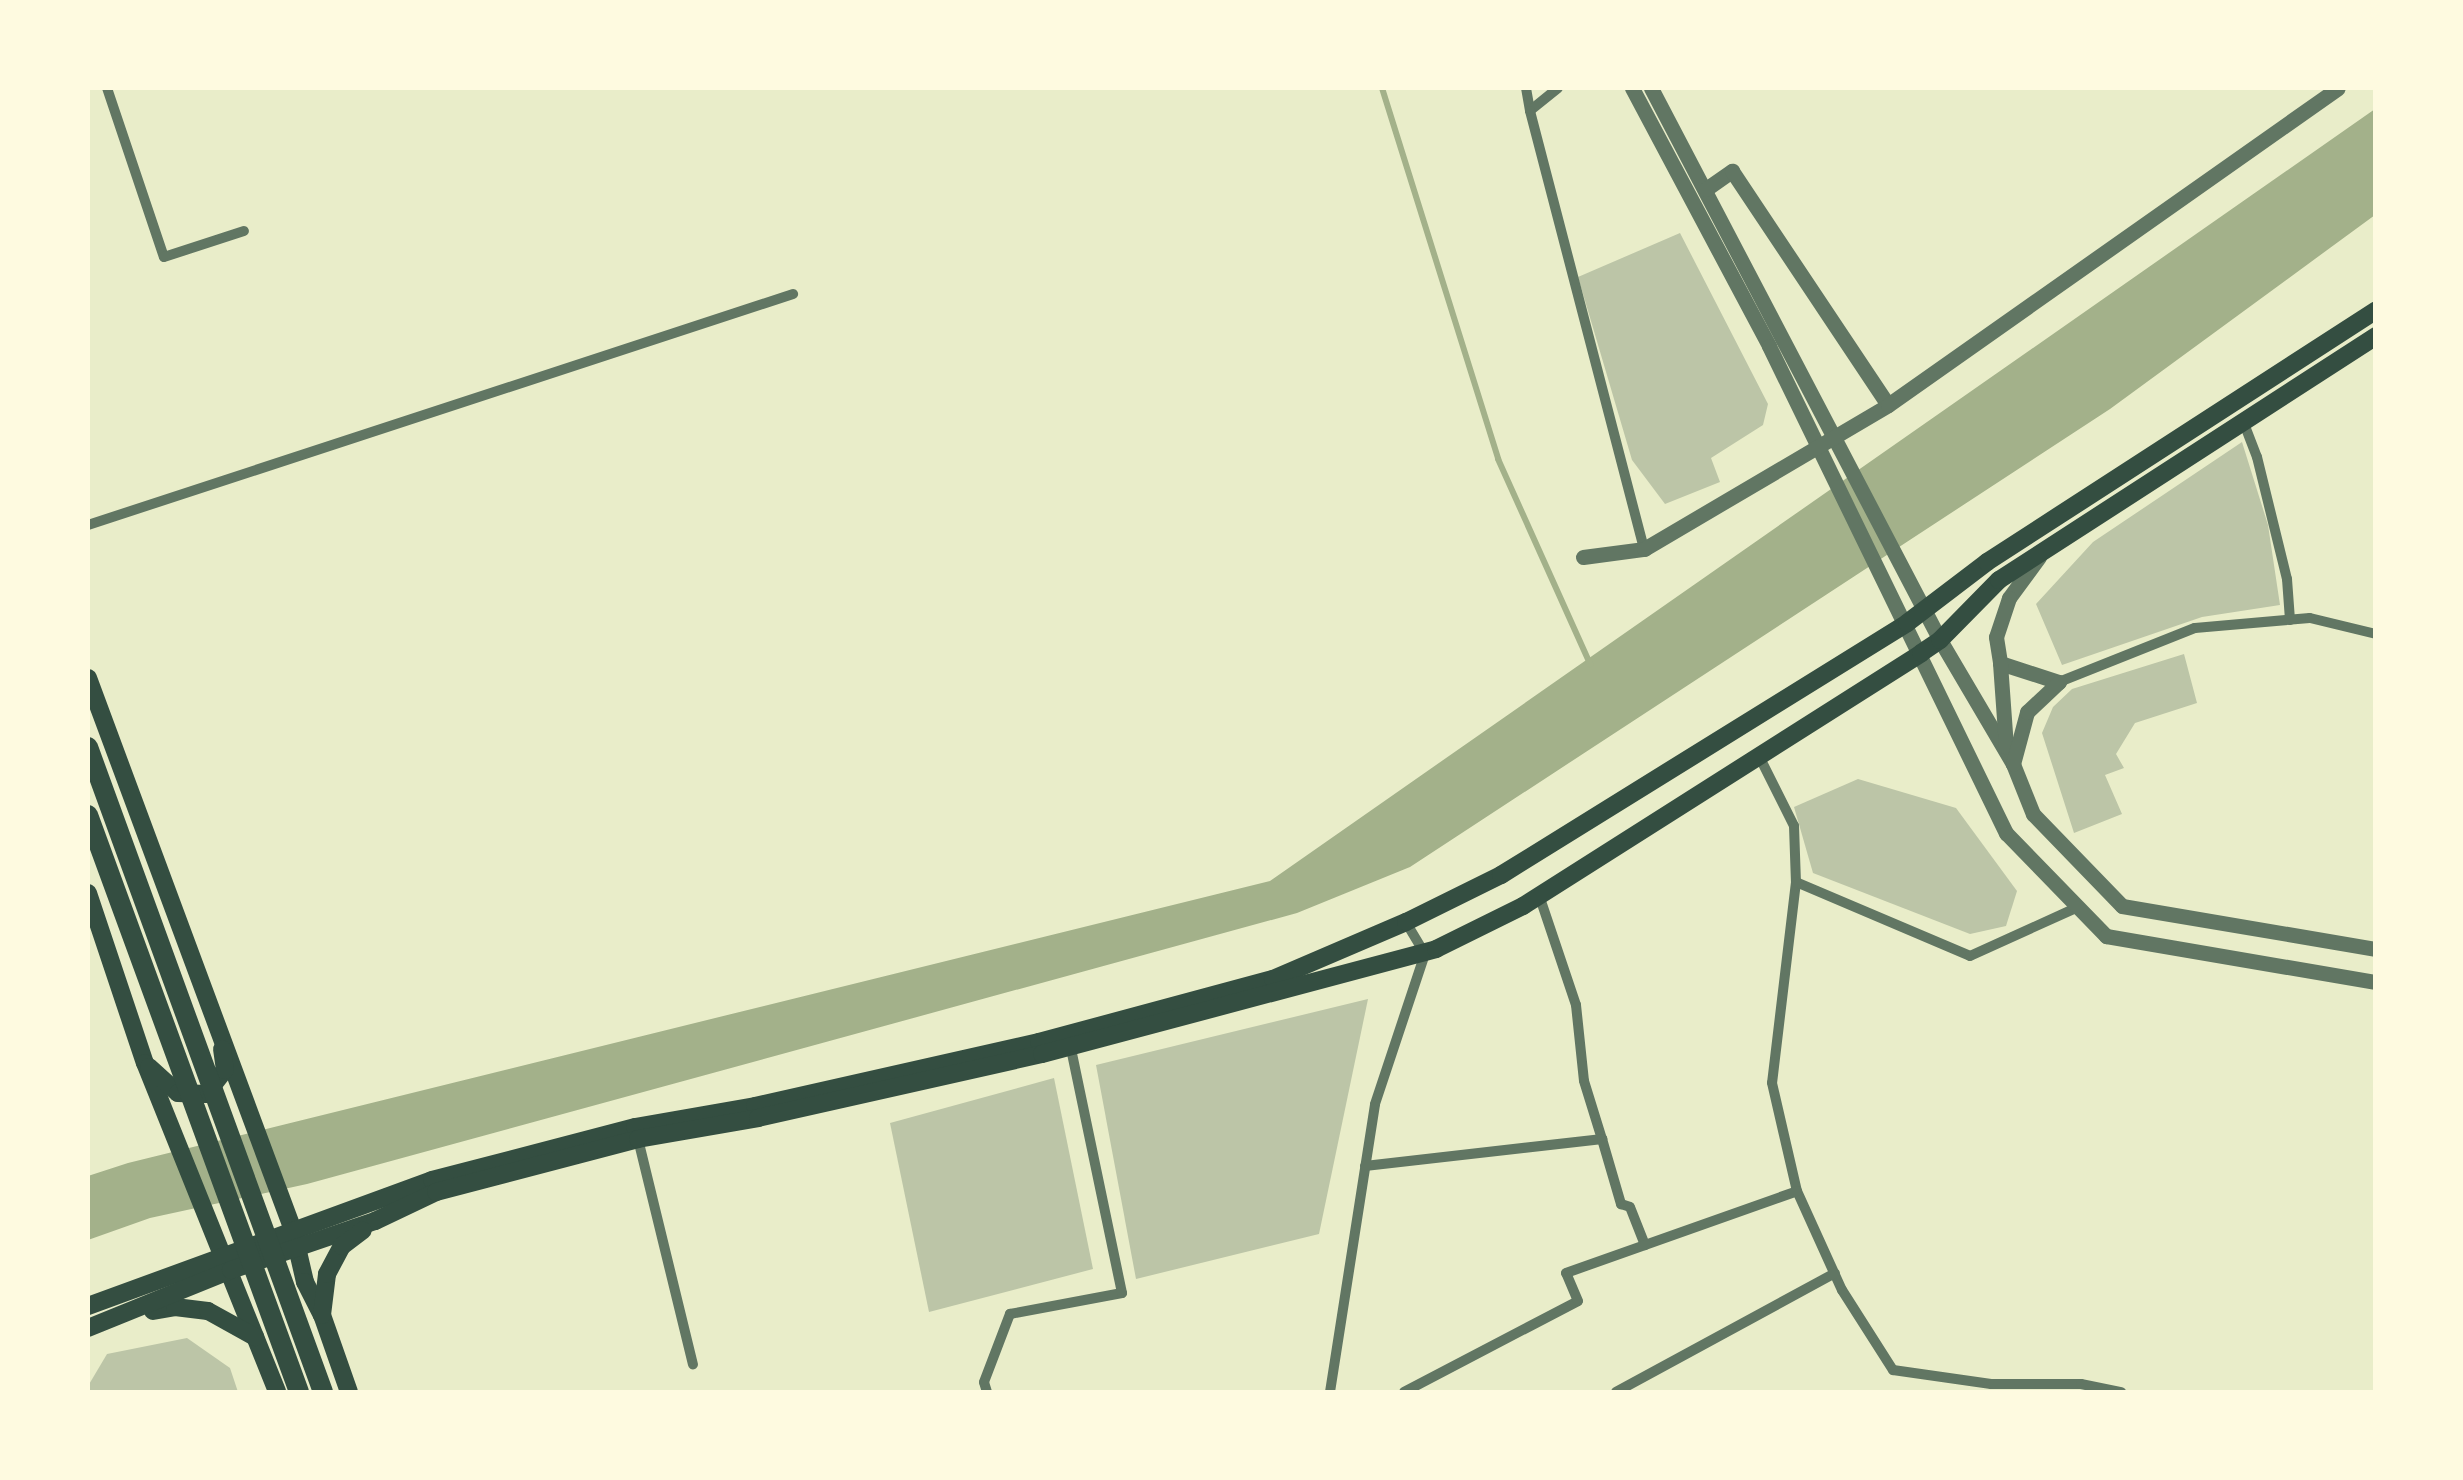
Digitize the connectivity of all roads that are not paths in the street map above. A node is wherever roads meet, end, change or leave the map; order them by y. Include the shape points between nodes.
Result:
1 (107, 88) edge
2 (1526, 88) edge
3 (1558, 88) edge
4 (1636, 88) edge
5 (2338, 88) edge
6 (1530, 112) junction
7 (1706, 189) junction
8 (244, 230) dead end
9 (793, 294) dead end
10 (2376, 310) edge
11 (2376, 336) edge
12 (1888, 405) junction
13 (2244, 426) dead end
14 (88, 524) edge
15 (1644, 548) junction
16 (2042, 552) junction
17 (1583, 557) dead end
18 (1924, 610) junction
19 (2290, 620) junction
20 (1906, 623) junction
21 (2376, 634) edge
22 (1940, 640) junction
23 (1920, 652) junction
24 (2000, 663) junction
25 (88, 678) edge
26 (2059, 682) junction
27 (88, 746) edge
28 (1759, 756) junction
29 (2010, 757) junction
30 (88, 814) edge
31 (1796, 882) junction
32 (88, 893) edge
33 (1540, 898) dead end
34 (2078, 907) junction
35 (1406, 922) junction
36 (2376, 949) edge
37 (1425, 954) junction
38 (2376, 982) edge
39 (219, 1026) junction
40 (1068, 1040) junction
41 (144, 1063) junction
42 (1602, 1139) junction
43 (638, 1140) junction
44 (1366, 1166) junction
45 (1797, 1191) junction
46 (376, 1221) junction
47 (296, 1238) junction
48 (1645, 1245) junction
49 (227, 1262) junction
50 (1834, 1273) junction
51 (88, 1306) edge
52 (322, 1314) junction
53 (126, 1315) junction
54 (88, 1328) edge
55 (255, 1337) junction
56 (693, 1364) dead end
57 (277, 1392) edge
58 (299, 1392) edge
59 (324, 1392) edge
60 (349, 1392) edge
61 (987, 1392) edge
62 (1330, 1392) edge
63 (1404, 1392) edge
64 (1616, 1392) edge
65 (2120, 1392) edge

1 - 8 street via 164,257
2 - 6 street
3 - 6 street
4 - 7 street
4 - 20 street
5 - 12 street
6 - 15 street
7 - 12 street via 1732,172
7 - 18 street
9 - 14 street
10 - 18 main road via 1987,562
11 - 16 main road
12 - 15 street
13 - 19 street via 2287,579
15 - 17 street
16 - 22 main road via 2000,580
16 - 24 street via 2008,598 1996,637
18 - 20 main road
18 - 22 street
19 - 21 street via 2310,618
19 - 26 street via 2195,628
20 - 23 street
20 - 35 main road via 1501,876
22 - 23 main road
22 - 29 street
23 - 28 main road
23 - 34 street via 2006,833
24 - 26 street
24 - 29 street
25 - 39 main road
26 - 29 street via 2027,712
27 - 59 highway
28 - 31 street via 1794,826
28 - 37 main road via 1523,906
29 - 36 street via 2032,814 2122,906
30 - 58 highway
31 - 34 street via 1970,956
31 - 45 street via 1772,1082
32 - 41 main road
33 - 42 street via 1576,1005 1584,1081
34 - 38 street via 2106,936
35 - 37 street
35 - 40 main road via 1274,980
37 - 40 main road
37 - 44 street via 1375,1104
39 - 41 main road via 224,1070 206,1094 178,1093
39 - 47 main road
40 - 43 main road via 758,1118
40 - 47 main road via 635,1127 432,1180
40 - 61 street via 1122,1292 1010,1314 984,1382
41 - 49 main road
42 - 44 street
42 - 48 street via 1620,1204 1630,1207
43 - 46 main road via 436,1192
43 - 56 street
44 - 62 street
45 - 48 street
45 - 50 street
46 - 47 main road
46 - 52 main road via 339,1252 327,1274
47 - 49 main road
47 - 52 main road via 305,1282
48 - 63 street via 1566,1273 1578,1301
49 - 51 main road
49 - 53 main road
49 - 55 main road
50 - 64 street
50 - 65 street via 1893,1370
52 - 60 main road
53 - 54 main road
53 - 55 main road via 208,1311
55 - 57 main road

